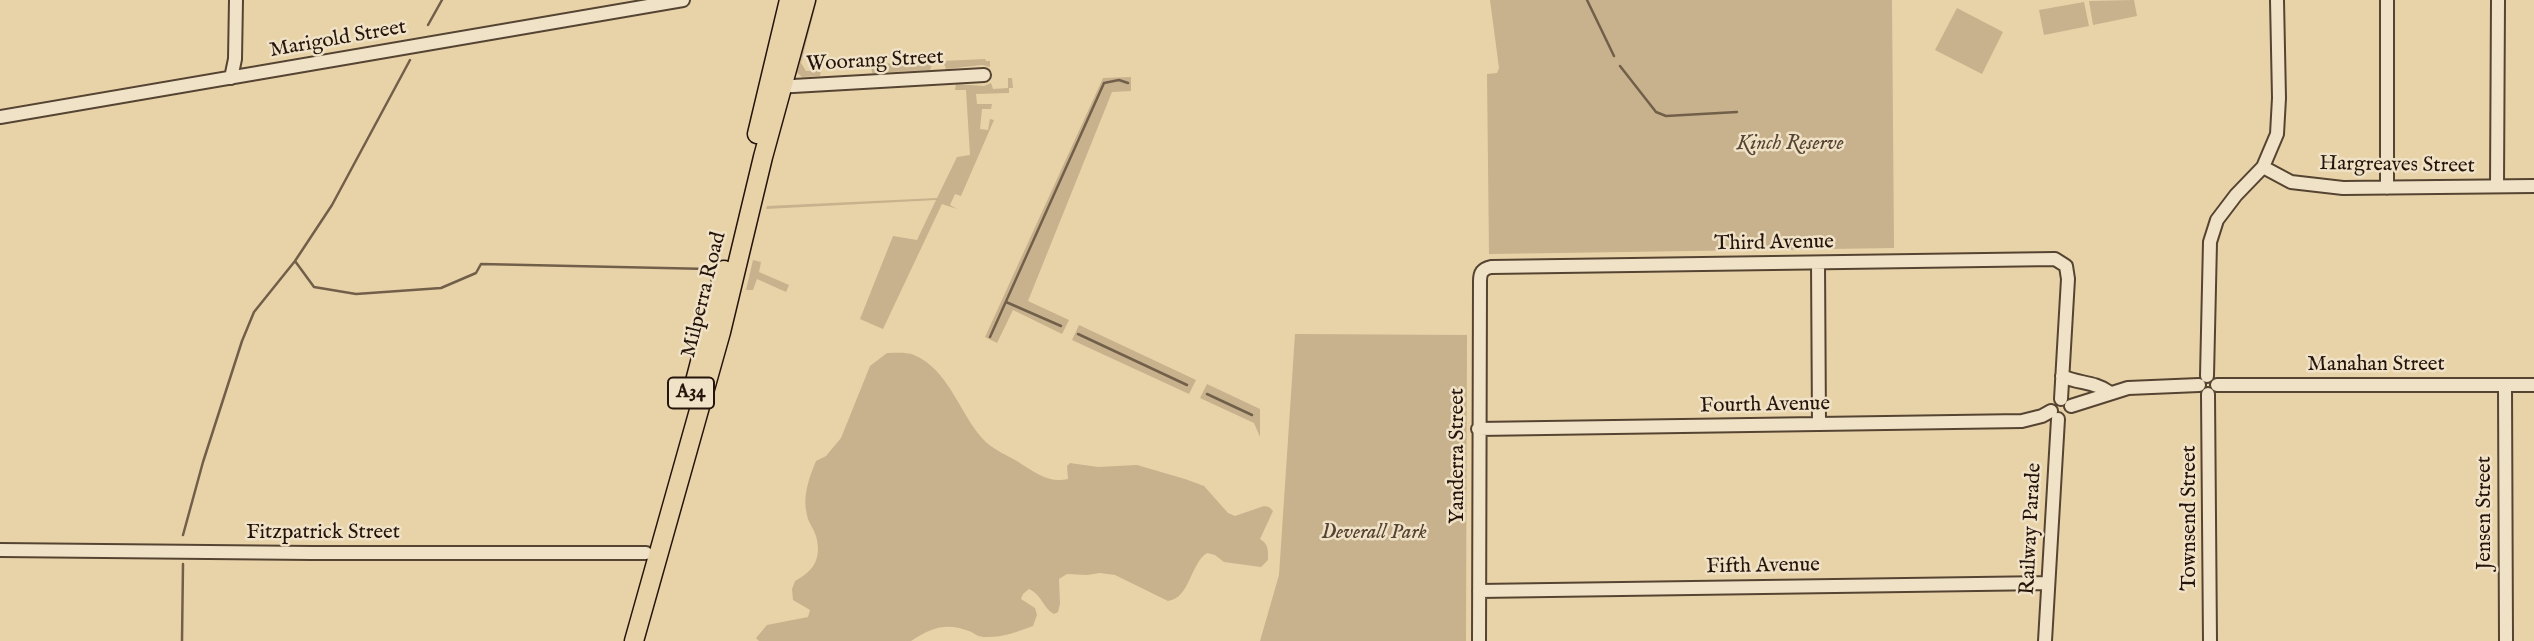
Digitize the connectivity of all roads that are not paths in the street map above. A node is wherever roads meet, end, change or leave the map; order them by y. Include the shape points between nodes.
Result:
1 (236, 0) edge
2 (683, 0) edge
3 (789, 0) edge
4 (806, 0) edge
5 (2277, 0) edge
6 (2387, 0) edge
7 (2498, 0) edge
8 (985, 75) dead end
9 (231, 78) junction
10 (775, 87) junction
11 (0, 117) edge
12 (2263, 167) junction
13 (2497, 186) junction
14 (2534, 187) edge
15 (2387, 188) junction
16 (1818, 263) junction
17 (1481, 271) joint
18 (2062, 376) junction
19 (2208, 385) junction
20 (2534, 385) edge
21 (2505, 386) junction
22 (2109, 392) junction
23 (2066, 402) junction
24 (2054, 415) junction
25 (1819, 424) junction
26 (1478, 429) junction
27 (0, 550) edge
28 (646, 553) junction
29 (2048, 583) junction
30 (1479, 591) junction
31 (622, 641) edge
32 (634, 641) edge
33 (1479, 641) edge
34 (2045, 641) edge
35 (2210, 641) edge
36 (2506, 641) edge

1 - 9 street
2 - 9 street, Marigold Street
3 - 10 highway, Milperra Road / A34
4 - 10 highway, Milperra Road / A34
5 - 12 street, Townsend Street via 2277,134
6 - 15 street
7 - 13 street
8 - 10 street, Woorang Street
9 - 11 street, Marigold Street
10 - 28 highway, Milperra Road / A34
10 - 32 highway, Milperra Road / A34 via 720,337
12 - 15 street, Hargreaves Street via 2291,182
12 - 19 street, Townsend Street via 2217,220 2210,242
13 - 14 street, Hargreaves Street
13 - 15 street, Hargreaves Street
16 - 17 street, Third Avenue via 1491,267
16 - 18 street, Third Avenue via 2061,261 2068,279
16 - 25 street
17 - 26 street, Yanderra Street
18 - 22 street, Manahan Street via 2097,383
18 - 23 street
19 - 21 street, Manahan Street
19 - 22 street, Manahan Street
19 - 35 street, Townsend Street
20 - 21 street, Manahan Street
21 - 36 street, Jensen Street
22 - 23 street, Manahan Street
23 - 24 street via 2053,402
23 - 24 street via 2069,415
24 - 25 street, Fourth Avenue via 2022,421
24 - 29 street, Railway Parade
25 - 26 street, Fourth Avenue
26 - 30 street, Yanderra Street
27 - 28 street, Fitzpatrick Street
28 - 31 highway, Milperra Road / A34
29 - 30 street, Fifth Avenue
29 - 34 street, Railway Parade
30 - 33 street, Yanderra Street

